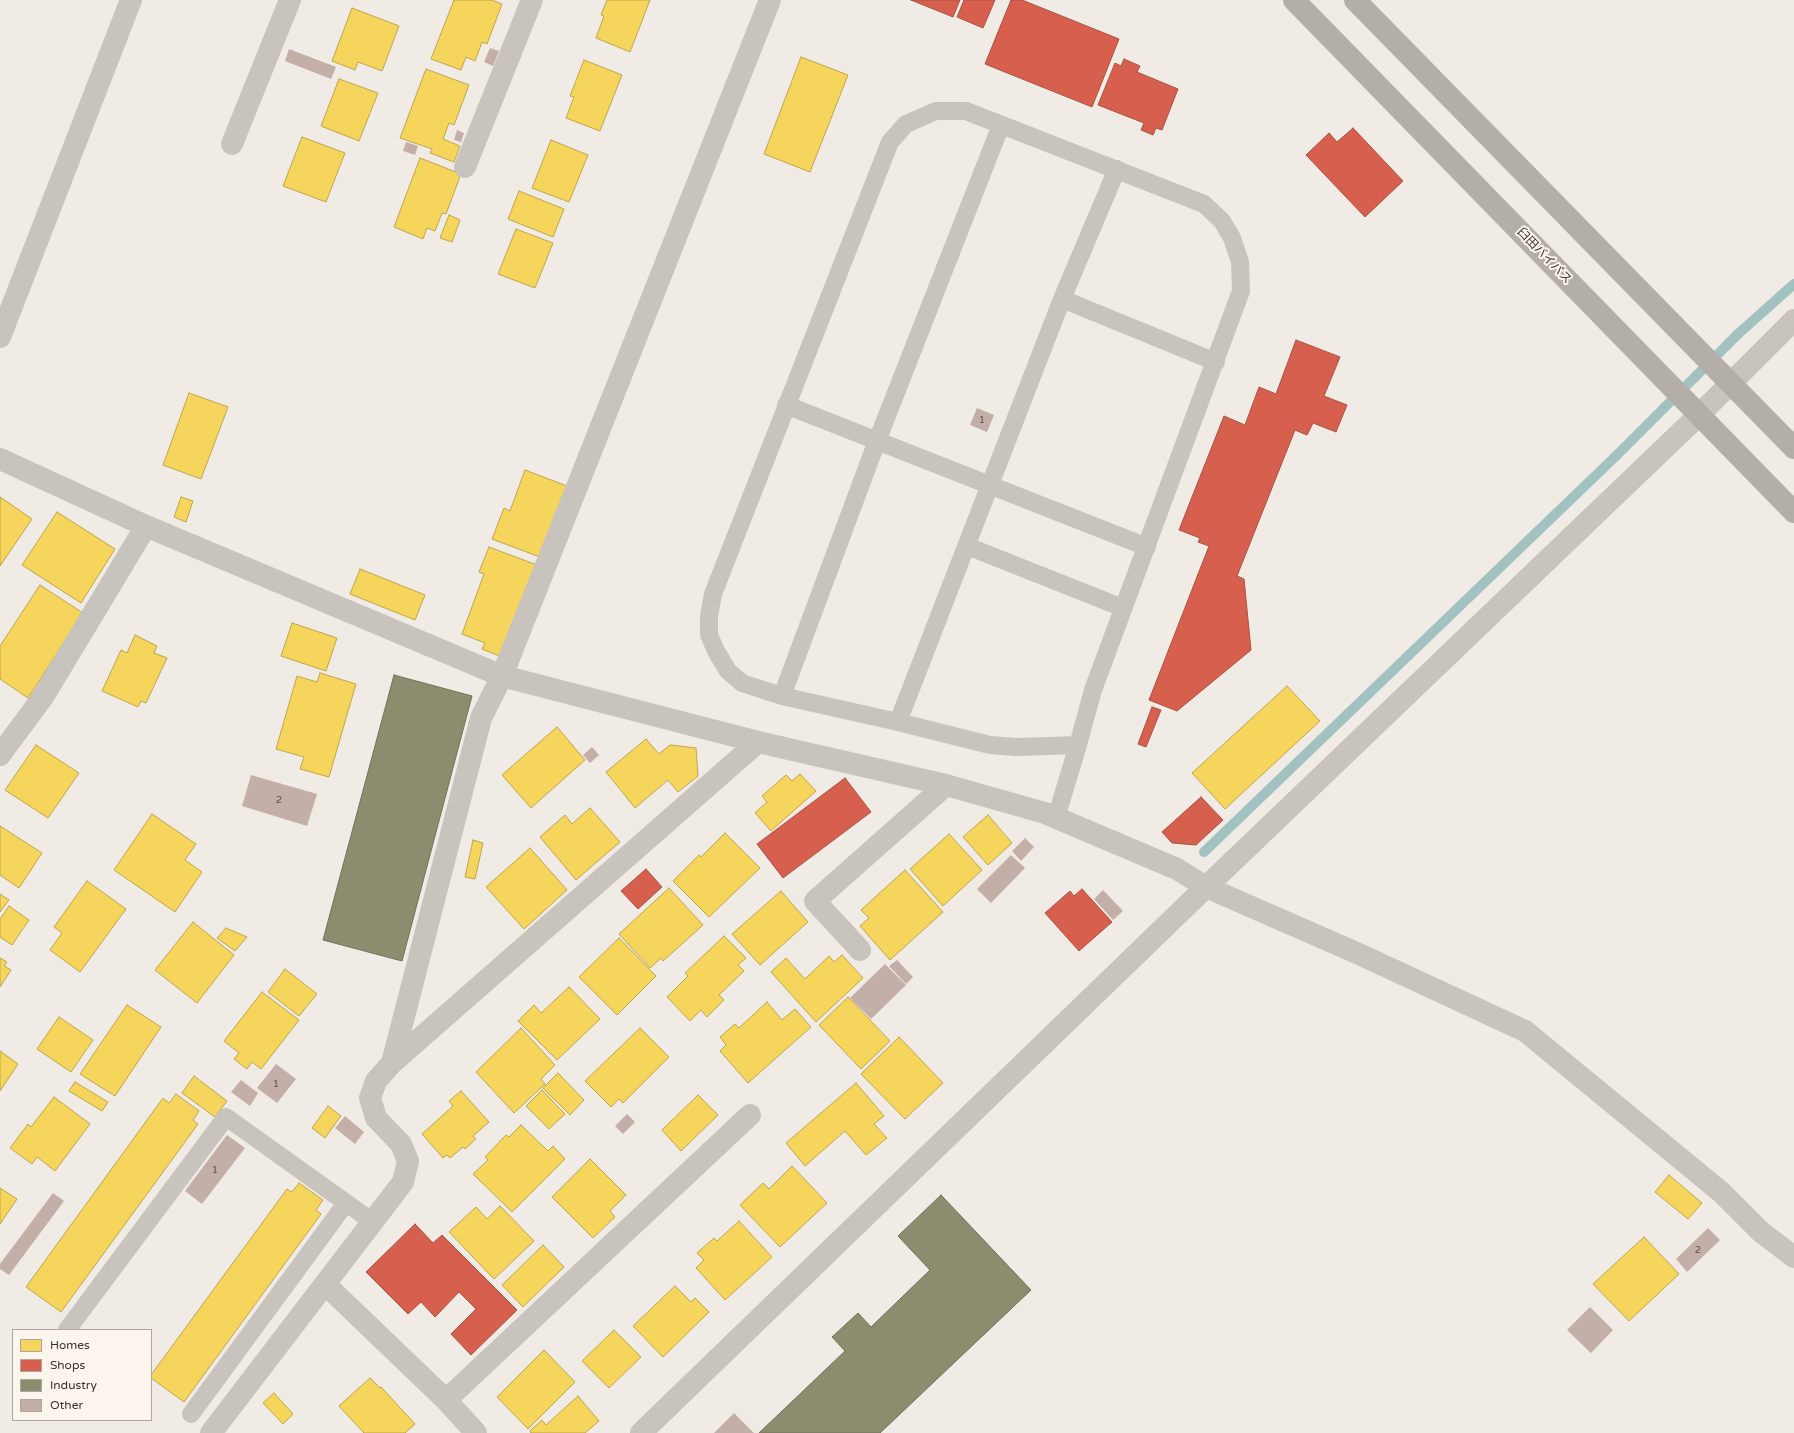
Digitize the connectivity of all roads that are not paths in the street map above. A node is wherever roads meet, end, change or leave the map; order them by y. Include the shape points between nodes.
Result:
1 (131, 0) edge
2 (290, 0) edge
3 (532, 0) edge
4 (770, 0) edge
5 (1294, 0) edge
6 (1355, 0) edge
7 (1001, 124) junction
8 (232, 144) dead end
9 (465, 167) dead end
10 (1117, 169) junction
11 (1062, 299) junction
12 (1794, 320) edge
13 (0, 338) edge
14 (1216, 362) junction
15 (1732, 383) junction
16 (786, 405) junction
17 (1700, 414) junction
18 (877, 441) junction
19 (1794, 448) edge
20 (0, 459) edge
21 (991, 486) junction
22 (1794, 512) edge
23 (146, 526) junction
24 (967, 546) junction
25 (1147, 547) junction
26 (1123, 608) junction
27 (502, 676) junction
28 (782, 696) junction
29 (898, 722) junction
30 (758, 742) junction
31 (1078, 745) junction
32 (0, 755) edge
33 (946, 785) junction
34 (1056, 818) junction
35 (1206, 887) junction
36 (860, 950) dead end
37 (392, 1062) junction
38 (750, 1115) dead end
39 (346, 1203) junction
40 (373, 1222) junction
41 (1794, 1257) edge
42 (325, 1284) junction
43 (69, 1329) edge
44 (446, 1400) junction
45 (191, 1414) dead end
46 (211, 1433) edge
47 (476, 1433) edge
48 (641, 1433) edge

1 - 13 street
2 - 8 street
3 - 9 street
4 - 27 street
5 - 17 highway, 臼田バイパス
6 - 15 highway
7 - 10 lane
7 - 16 lane via 966,111 936,111 906,124 890,142
7 - 18 lane
10 - 11 lane
10 - 14 lane via 1204,204 1222,221 1232,238 1240,262 1241,291
11 - 14 lane
11 - 21 lane
12 - 15 street
14 - 25 lane
15 - 17 street
15 - 19 highway
16 - 18 lane
16 - 28 lane via 713,594 709,616 709,635 728,671 742,683
17 - 22 highway, 臼田バイパス
17 - 35 street
18 - 21 lane
18 - 28 lane
20 - 23 street
21 - 24 lane
21 - 25 lane
23 - 27 street
23 - 32 street via 43,697
24 - 26 lane
24 - 29 lane
25 - 26 lane
26 - 31 lane via 1093,690
27 - 30 street
27 - 37 street via 481,718
28 - 29 lane
29 - 31 lane via 990,745
30 - 33 street
30 - 37 street
31 - 34 lane
33 - 34 street
33 - 36 street via 815,901
34 - 35 street via 1177,869
35 - 41 street via 1525,1030 1721,1192 1761,1232
35 - 48 street
37 - 40 street via 376,1081 370,1098 376,1118 401,1144 408,1161 403,1182
38 - 44 street
39 - 40 lane
39 - 43 lane via 226,1117
39 - 45 lane
40 - 42 street
42 - 44 street
42 - 46 street
44 - 47 street

